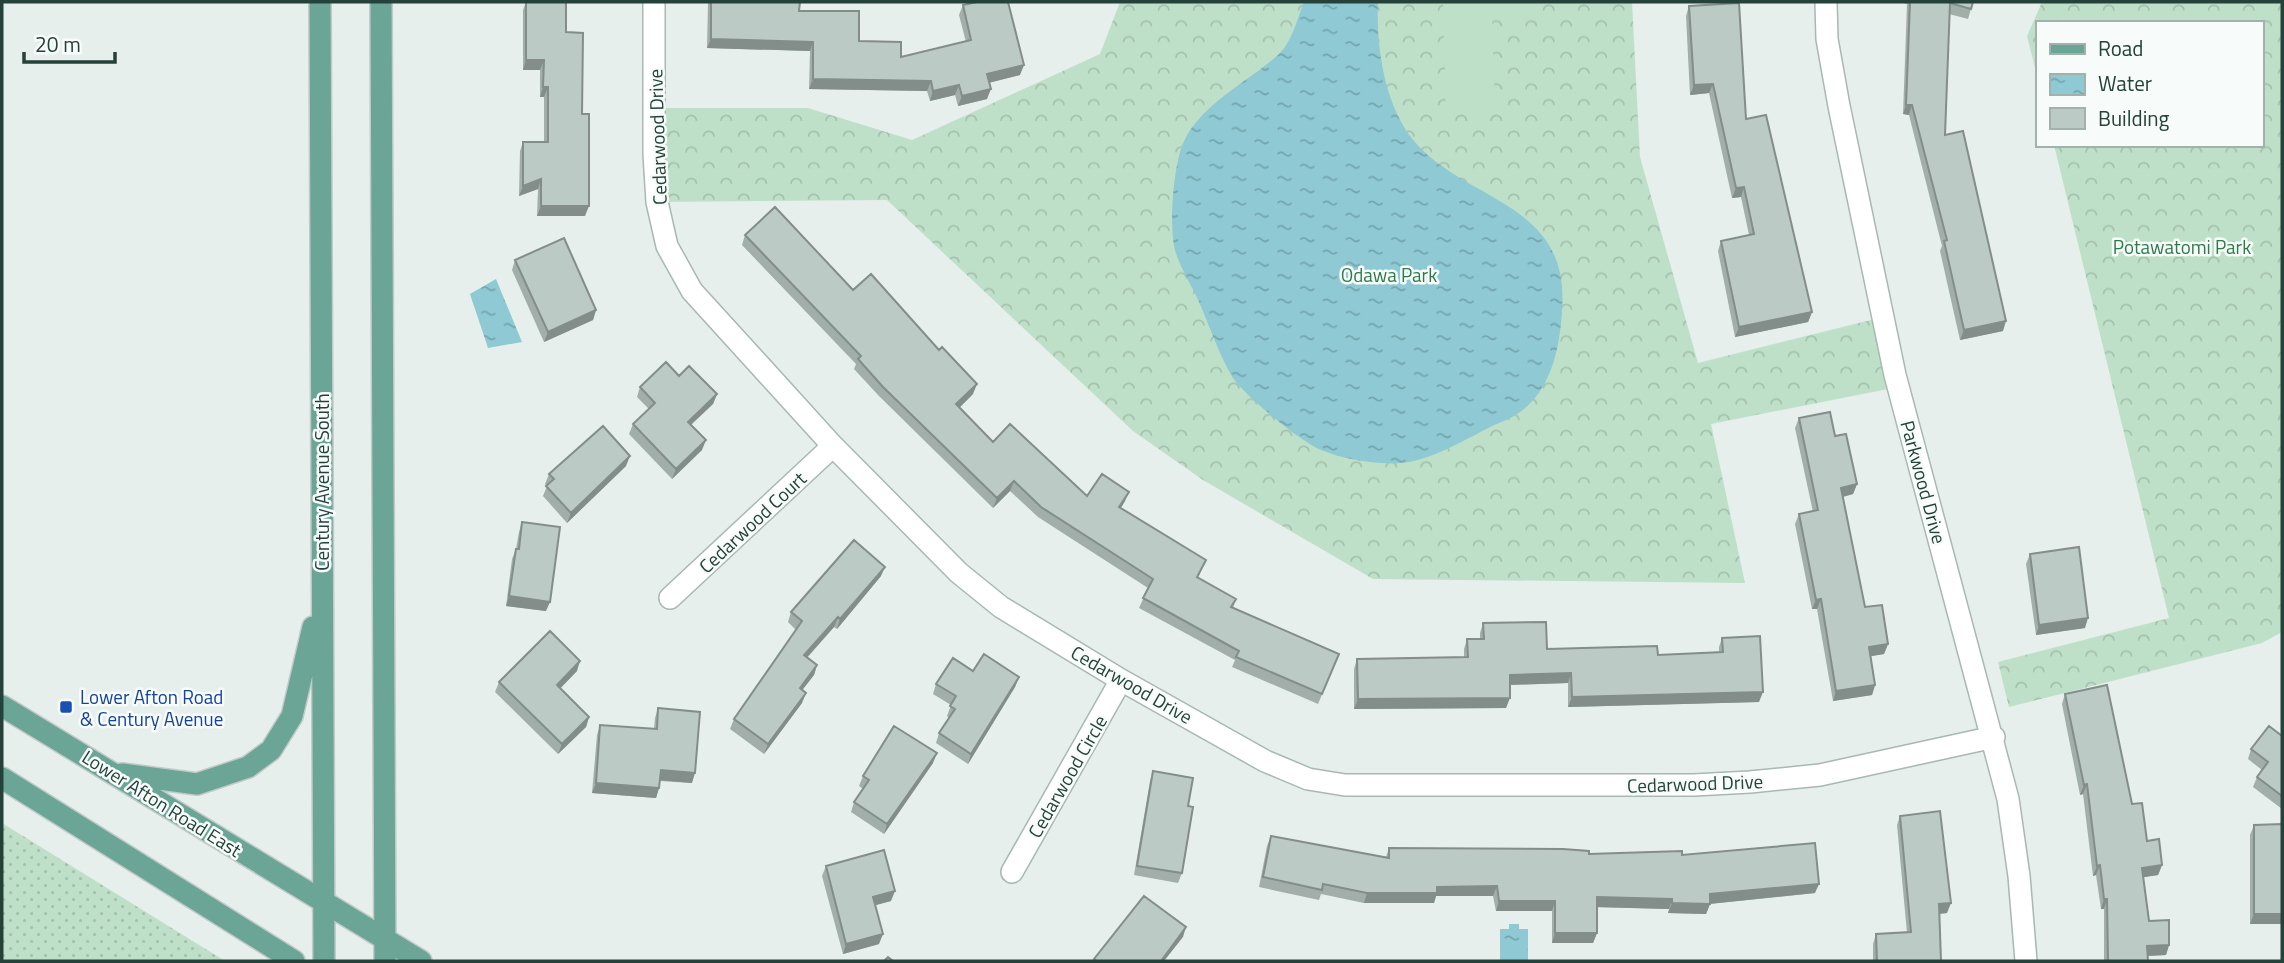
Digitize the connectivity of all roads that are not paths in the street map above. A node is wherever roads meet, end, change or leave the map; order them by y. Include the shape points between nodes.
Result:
1 (320, 2) edge
2 (381, 2) edge
3 (654, 2) edge
4 (1826, 2) edge
5 (833, 446) junction
6 (321, 591) junction
7 (670, 598) dead end
8 (1121, 680) junction
9 (2, 706) edge
10 (1994, 737) junction
11 (113, 773) junction
12 (2, 778) edge
13 (1012, 872) dead end
14 (323, 901) junction
15 (385, 938) junction
16 (294, 961) edge
17 (324, 961) edge
18 (385, 961) edge
19 (421, 961) edge
20 (2026, 961) edge

1 - 6 main road, Century Avenue South
2 - 15 main road
3 - 5 street, Cedarwood Drive via 654,155 657,202 667,246 692,291
4 - 10 street, Parkwood Drive via 1827,39 1839,106 1895,375
5 - 7 street, Cedarwood Court
5 - 8 street, Cedarwood Drive via 959,573 1001,607
6 - 11 main road via 292,716 271,750 248,767 197,784
6 - 14 main road, Century Avenue South
8 - 10 street, Cedarwood Drive via 1265,761 1308,779 1345,785 1750,782 1820,775
8 - 13 street, Cedarwood Circle
9 - 11 main road, Lower Afton Road East
10 - 20 street, Parkwood Drive via 2016,854
11 - 14 main road, Lower Afton Road East
12 - 16 main road
14 - 15 main road, Lower Afton Road East
14 - 17 main road, Century Avenue South
15 - 18 main road
15 - 19 main road, Lower Afton Road East

